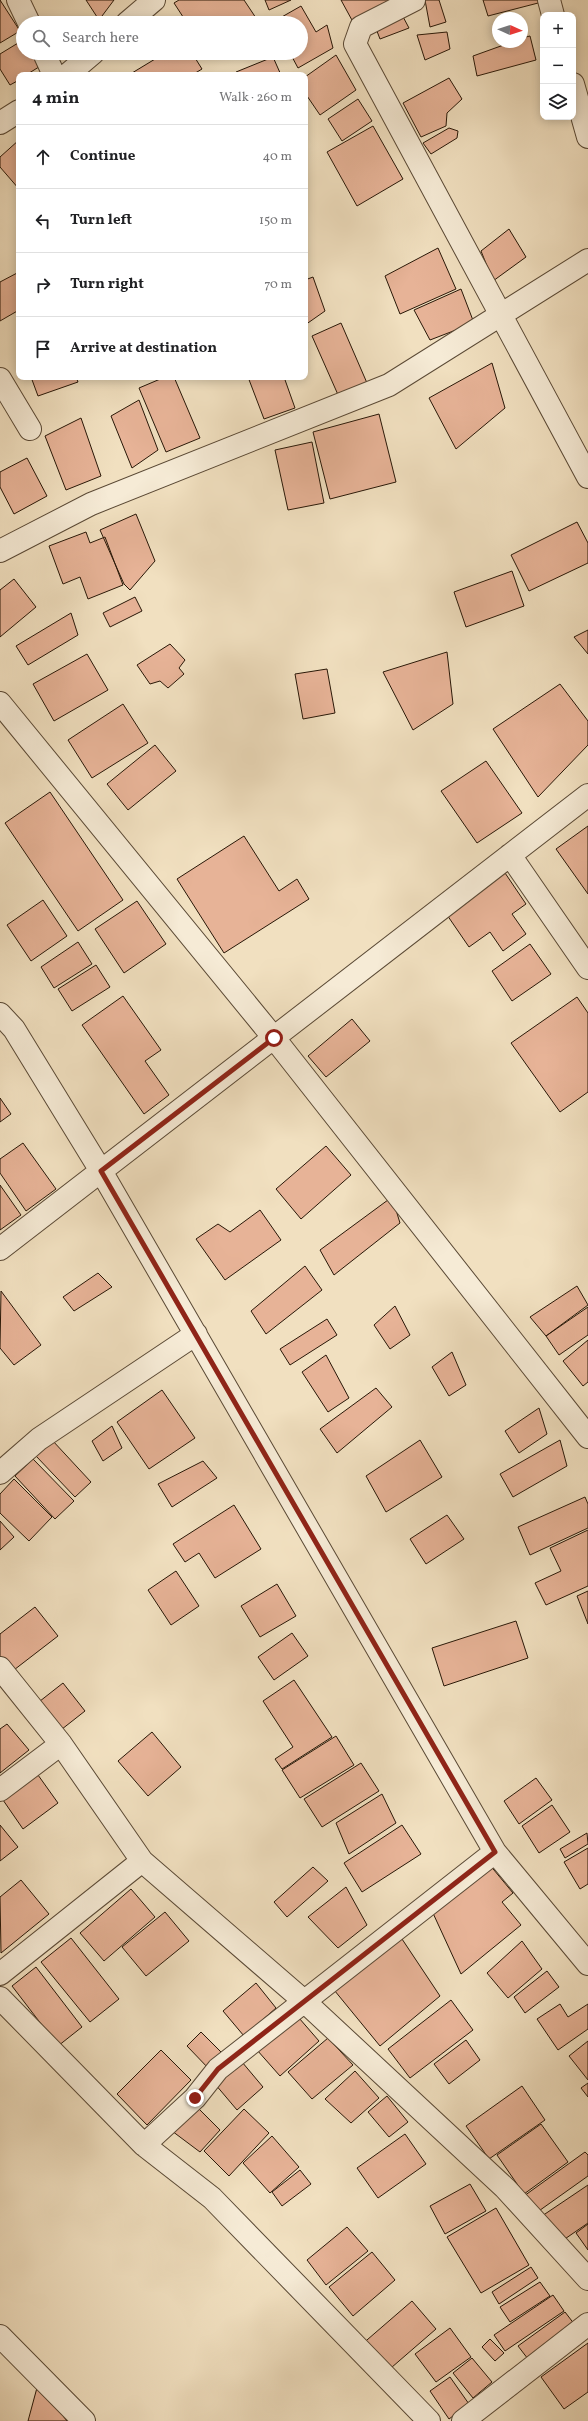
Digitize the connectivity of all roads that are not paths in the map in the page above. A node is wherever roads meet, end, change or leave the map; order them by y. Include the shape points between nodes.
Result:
1 (18, 0) edge
2 (414, 0) edge
3 (549, 0) edge
4 (150, 2) edge
5 (552, 12) edge
6 (26, 16) edge
7 (135, 16) edge
8 (47, 60) edge
9 (85, 60) edge
10 (53, 72) edge
11 (71, 72) edge
12 (576, 95) edge
13 (16, 113) edge
14 (0, 123) edge
15 (588, 137) edge
16 (588, 260) edge
17 (501, 314) junction
18 (0, 379) edge
19 (30, 429) dead end
20 (588, 477) edge
21 (0, 551) edge
22 (0, 703) edge
23 (588, 794) edge
24 (510, 855) junction
25 (588, 968) edge
26 (5, 1027) edge
27 (274, 1038) junction
28 (101, 1171) junction
29 (0, 1249) edge
30 (196, 1334) junction
31 (588, 1437) edge
32 (0, 1473) edge
33 (0, 1668) edge
34 (61, 1744) junction
35 (0, 1790) edge
36 (495, 1852) junction
37 (142, 1861) junction
38 (588, 1964) edge
39 (0, 1974) edge
40 (0, 1998) edge
41 (304, 2002) junction
42 (144, 2145) junction
43 (588, 2279) edge
44 (588, 2324) edge
45 (0, 2336) edge
46 (84, 2421) edge
47 (429, 2421) edge
48 (463, 2421) edge

1 - 6 street
2 - 17 street via 361,27 355,44
3 - 5 street
4 - 7 street
8 - 10 street
9 - 11 street
12 - 15 street
13 - 14 street
16 - 17 street
17 - 20 street
17 - 21 street via 389,385 91,504
18 - 19 street
22 - 27 street
23 - 24 street
24 - 25 street
24 - 27 street
26 - 28 street
27 - 28 street
27 - 31 street
28 - 29 street
28 - 30 street
30 - 32 street via 39,1439
30 - 36 street
33 - 34 street
34 - 35 street
34 - 37 street
36 - 38 street
36 - 41 street
37 - 39 street
37 - 41 street
40 - 42 street
41 - 42 street via 218,2069 195,2098
41 - 43 street via 505,2188
42 - 47 street via 212,2198
44 - 48 street
45 - 46 street

